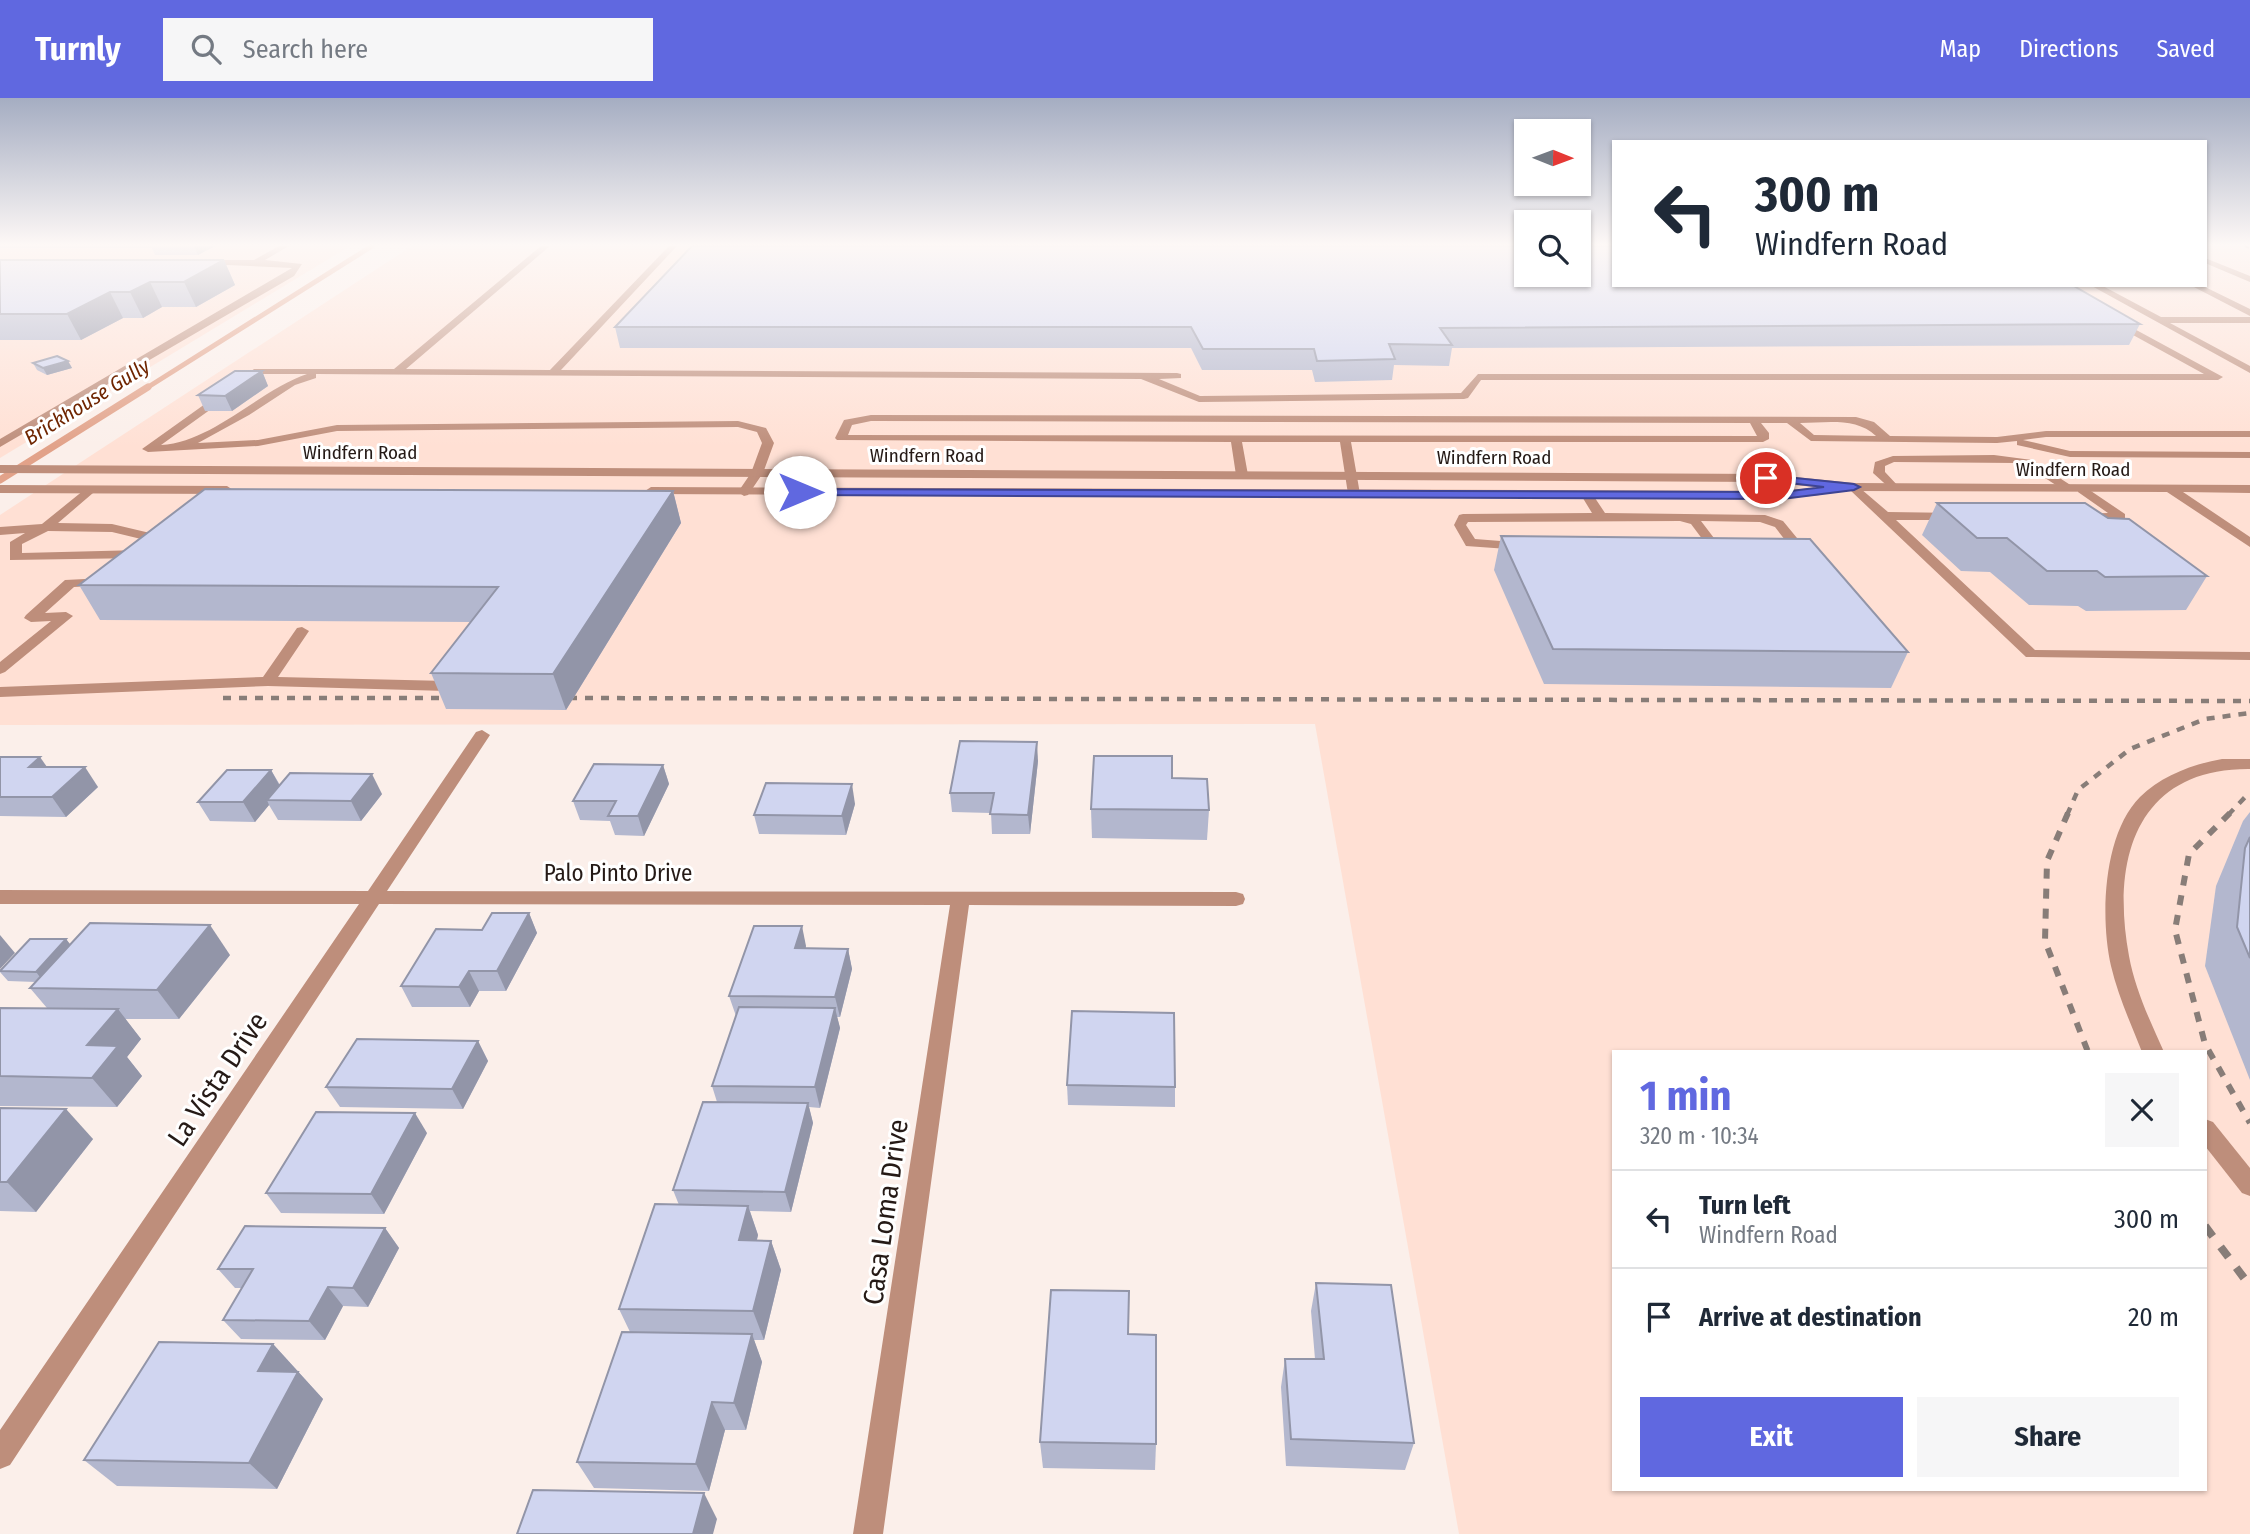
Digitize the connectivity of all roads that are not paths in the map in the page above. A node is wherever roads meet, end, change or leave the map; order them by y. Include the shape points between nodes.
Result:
1 (224, 313) edge
2 (467, 313) edge
3 (609, 313) edge
4 (2146, 313) edge
5 (2109, 318) edge
6 (2159, 320) junction
7 (2250, 320) edge
8 (2250, 370) edge
9 (328, 371) junction
10 (397, 371) junction
11 (553, 372) junction
12 (1143, 376) junction
13 (1177, 376) dead end
14 (1754, 421) junction
15 (1790, 421) junction
16 (2250, 434) edge
17 (1237, 437) junction
18 (1345, 439) junction
19 (1887, 439) junction
20 (1997, 440) junction
21 (0, 444) edge
22 (183, 447) junction
23 (2250, 455) edge
24 (0, 469) edge
25 (757, 473) junction
26 (1242, 475) junction
27 (1350, 476) junction
28 (1854, 487) junction
29 (1893, 487) junction
30 (0, 489) edge
31 (2076, 489) junction
32 (2172, 489) junction
33 (2250, 489) edge
34 (89, 490) junction
35 (243, 490) edge
36 (633, 491) edge
37 (744, 492) junction
38 (1354, 494) junction
39 (1587, 495) junction
40 (1885, 516) junction
41 (1968, 516) edge
42 (2065, 516) edge
43 (1601, 517) junction
44 (1680, 517) junction
45 (46, 527) junction
46 (0, 531) edge
47 (2250, 543) edge
48 (1535, 546) edge
49 (1673, 547) edge
50 (1808, 560) edge
51 (118, 582) edge
52 (302, 631) dead end
53 (2250, 656) edge
54 (0, 669) edge
55 (268, 681) junction
56 (447, 686) edge
57 (0, 692) edge
58 (482, 735) dead end
59 (2250, 764) edge
60 (0, 897) edge
61 (375, 898) junction
62 (961, 898) junction
63 (1236, 899) dead end
64 (2152, 1050) edge
65 (2207, 1132) edge
66 (2250, 1186) edge
67 (0, 1455) edge
68 (868, 1534) edge

1 - 21 street
2 - 10 street
3 - 11 street
4 - 6 street
5 - 12 street via 2218,377 1478,377 1464,396 1199,398
6 - 7 street
6 - 8 street
9 - 10 street
9 - 22 street via 291,383
9 - 22 street via 258,370 148,449
10 - 11 street
11 - 12 street
12 - 13 street
14 - 15 street
14 - 17 street via 871,418 848,422 841,438
14 - 18 street via 1763,439
15 - 19 street via 1811,438
15 - 19 street via 1856,420 1870,424
16 - 20 street via 2046,434
17 - 18 street
17 - 26 street
18 - 27 street
19 - 20 street
20 - 23 street via 2070,454
22 - 25 street via 258,443 337,428 738,424 762,430 768,443
24 - 25 street, Windfern Road
25 - 26 street, Windfern Road
25 - 37 street
26 - 27 street, Windfern Road
27 - 28 street, Windfern Road via 1766,478
27 - 38 street
28 - 29 street, Windfern Road
28 - 39 street, Windfern Road via 1782,495
28 - 40 street
29 - 31 street, Windfern Road
29 - 31 street via 1879,472 1879,464 1893,458 1994,457 2028,462
30 - 34 street
31 - 32 street, Windfern Road
31 - 42 street via 2121,517
32 - 33 street, Windfern Road
32 - 47 street
34 - 35 street
34 - 45 street
36 - 37 street, Windfern Road
37 - 38 street, Windfern Road
38 - 39 street, Windfern Road
39 - 43 street
40 - 41 street
40 - 53 street via 2031,654
43 - 44 street
43 - 48 street via 1463,518 1460,525 1471,544
44 - 49 street via 1695,521 1711,542 1700,547
44 - 50 street via 1761,517 1779,524
45 - 45 street via 112,528 177,543 152,559 15,557 16,542
45 - 46 street
51 - 54 street via 71,583 31,618 66,616
52 - 55 street
55 - 56 street
55 - 57 street
58 - 61 street, La Vista Drive
59 - 64 street via 2218,765 2172,781 2140,807 2125,844 2117,877 2119,956
60 - 61 street, Palo Pinto Drive
61 - 62 street, Palo Pinto Drive
61 - 67 street, La Vista Drive
62 - 63 street, Palo Pinto Drive
62 - 68 street, Casa Loma Drive
65 - 66 street

